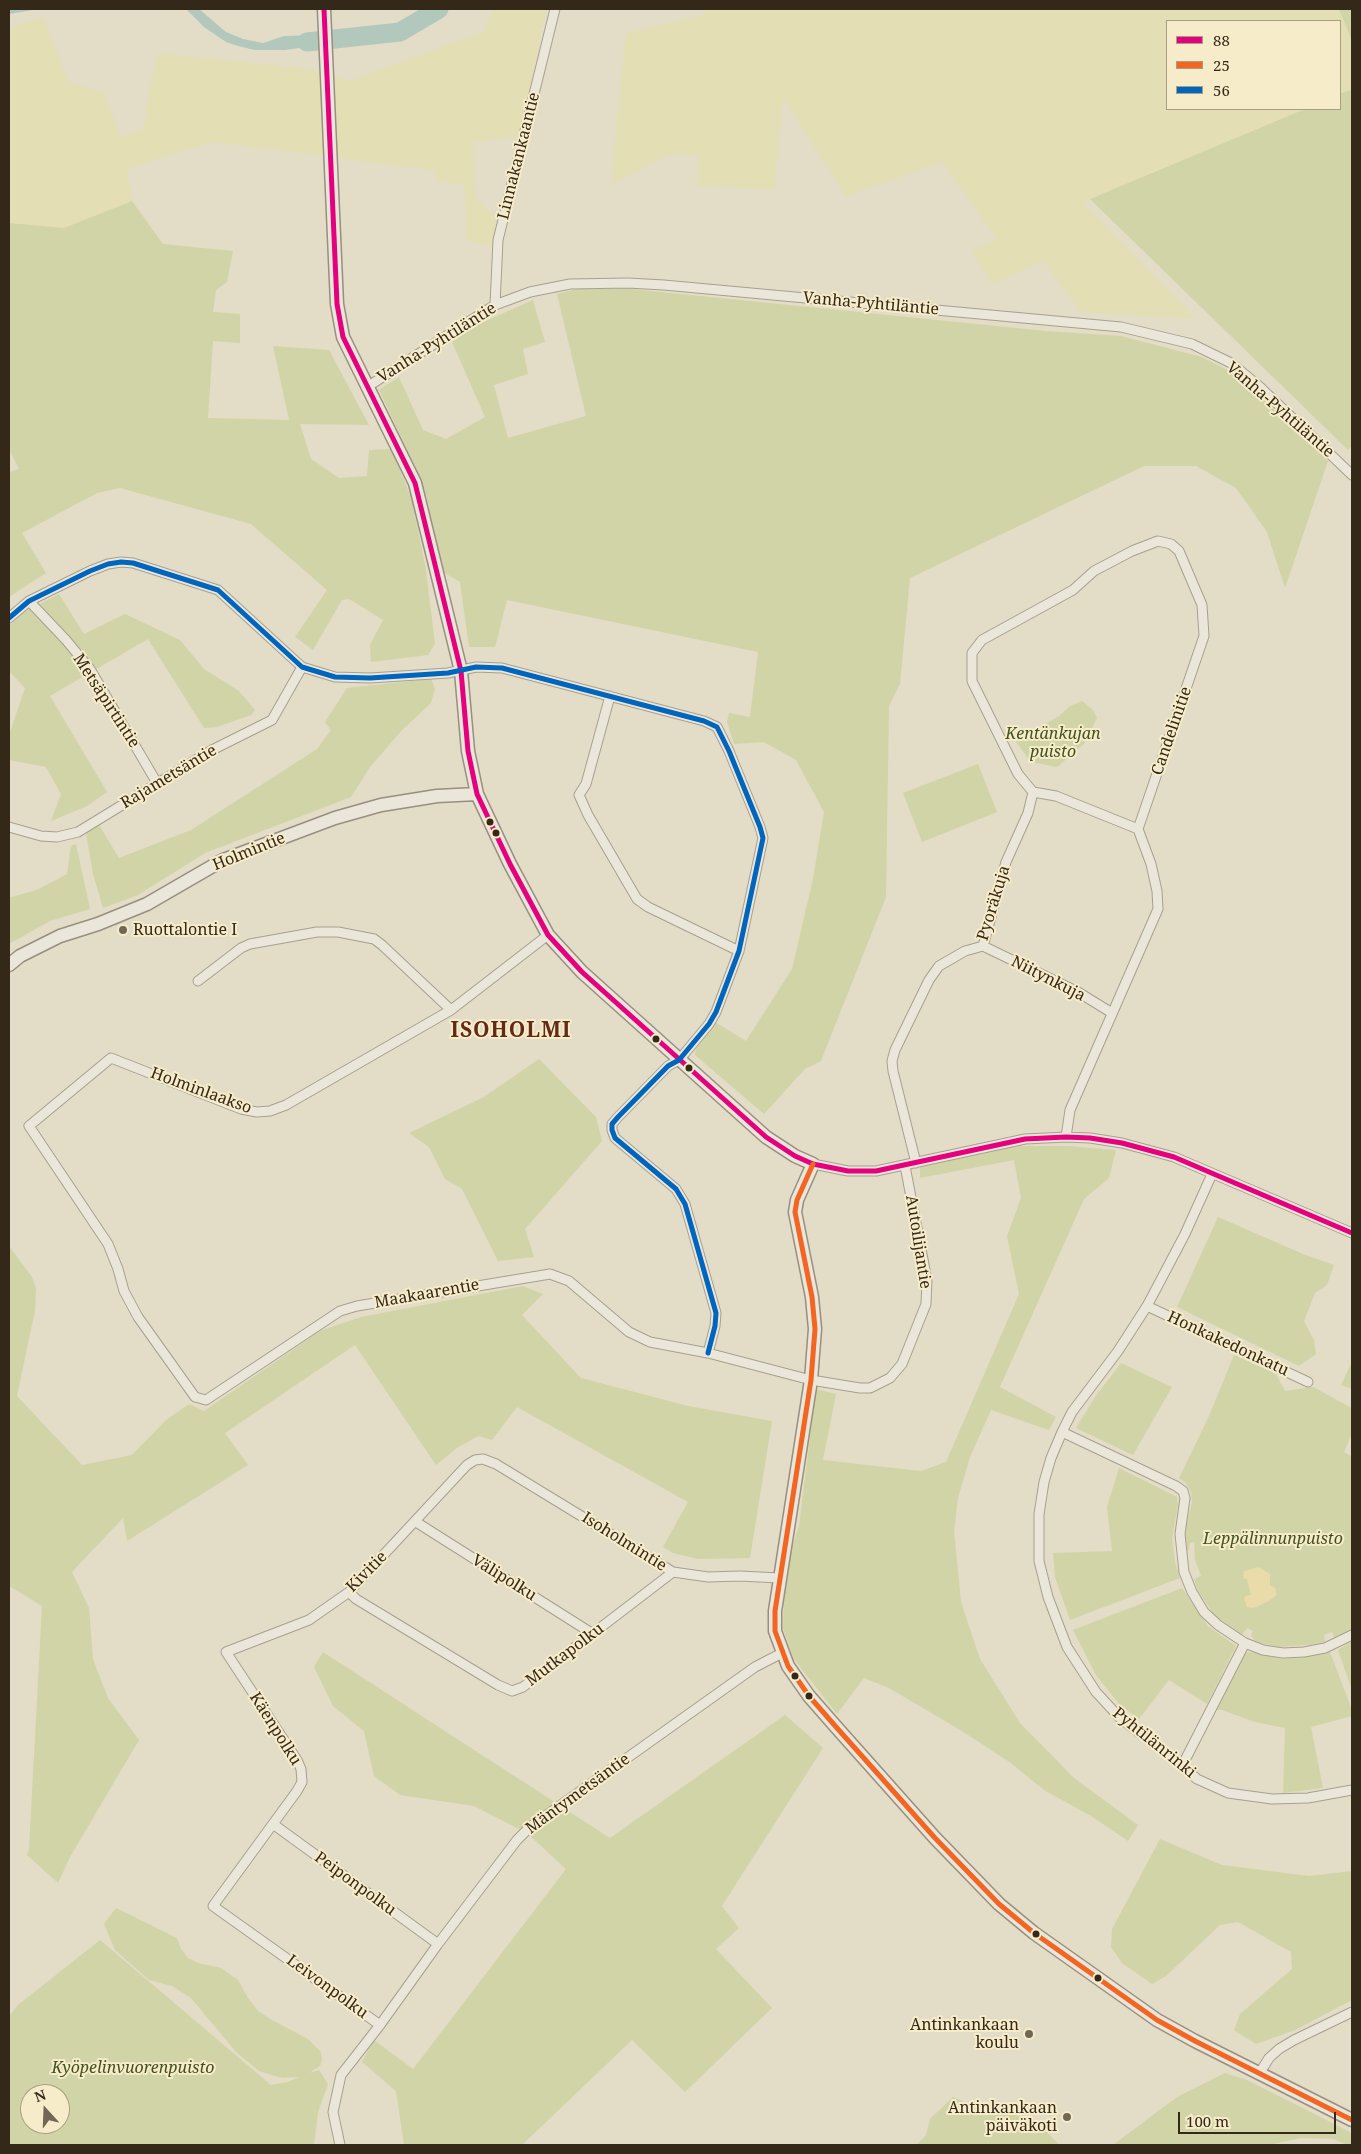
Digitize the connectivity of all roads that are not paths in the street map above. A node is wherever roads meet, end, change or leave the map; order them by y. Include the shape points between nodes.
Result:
1 (324, 9) edge
2 (555, 9) edge
3 (495, 305) junction
4 (367, 388) junction
5 (1352, 475) edge
6 (29, 601) junction
7 (9, 618) edge
8 (302, 667) junction
9 (461, 671) junction
10 (610, 696) junction
11 (157, 782) junction
12 (1032, 792) junction
13 (477, 794) junction
14 (9, 827) edge
15 (1138, 829) junction
16 (548, 935) junction
17 (983, 946) junction
18 (739, 951) junction
19 (9, 965) edge
20 (198, 981) dead end
21 (451, 1010) junction
22 (1112, 1013) junction
23 (679, 1060) junction
24 (1066, 1137) junction
25 (916, 1163) junction
26 (813, 1164) junction
27 (905, 1166) junction
28 (1212, 1174) junction
29 (1352, 1233) edge
30 (118, 1269) joint
31 (1147, 1306) junction
32 (708, 1354) junction
33 (811, 1380) junction
34 (1308, 1382) dead end
35 (1062, 1432) junction
36 (483, 1459) joint
37 (416, 1522) junction
38 (673, 1572) junction
39 (779, 1578) junction
40 (349, 1592) junction
41 (592, 1634) junction
42 (1352, 1635) edge
43 (1245, 1643) junction
44 (226, 1652) joint
45 (782, 1653) junction
46 (1182, 1766) junction
47 (1352, 1785) edge
48 (1352, 1790) edge
49 (1341, 1792) junction
50 (273, 1824) junction
51 (214, 1906) joint
52 (438, 1944) junction
53 (1352, 2012) edge
54 (380, 2026) junction
55 (1259, 2074) junction
56 (1352, 2120) edge
57 (340, 2145) edge

1 - 4 street via 337,304 343,337
2 - 3 street, Linnakankaantie via 498,240
3 - 4 street, Vanha-Pyhtiläntie
3 - 5 street, Vanha-Pyhtiläntie via 530,292 570,284 628,283 1121,327 1192,344 1231,363
4 - 9 street via 415,483
6 - 7 street
6 - 8 street via 108,564 133,563 218,590
6 - 11 street, Metsäpirtintie via 90,669
8 - 9 street via 344,678
8 - 11 street, Rajametsäntie via 272,720
9 - 10 street via 476,667 502,668
9 - 13 street via 468,751
10 - 18 street via 586,784 579,795 597,831 638,899 648,907
10 - 18 street via 717,727 763,838
11 - 14 street, Rajametsäntie via 78,832 58,837 41,836
12 - 15 street via 1056,796
12 - 15 street, Candelinitie via 1018,774 972,680 972,653 982,640 1073,590 1094,571 1158,541 1171,544 1179,551 1202,605 1204,636
12 - 17 street, Pyoräkuja via 1028,813 1006,862
13 - 16 street
13 - 19 street, Holmintie via 437,796 381,805 335,818 223,860 147,904 60,936
15 - 22 street via 1151,864 1158,909
16 - 21 street, Holminlaakso
16 - 23 street via 582,972
17 - 22 street, Niitynkuja via 1078,992
17 - 25 street, Pyoräkuja via 965,951 939,966 895,1050 893,1072
18 - 23 street via 713,1018
20 - 21 street via 250,944 317,932 338,932 374,939
21 - 30 street, Holminlaakso via 286,1105 270,1111 241,1109 111,1058 29,1126 108,1244
22 - 24 street via 1070,1110
23 - 26 street via 766,1137 794,1156
23 - 32 street via 668,1066 618,1117 612,1124 612,1130 615,1138 682,1196 716,1312
24 - 25 street via 1025,1139
24 - 28 street via 1151,1149
25 - 27 street
26 - 27 street via 861,1172
26 - 33 street via 795,1212 816,1329
27 - 33 street, Autoilijantie via 928,1292 923,1314 902,1364 890,1378 870,1388
28 - 29 street
28 - 31 street, Pyhtilänrinki
30 - 32 street, Maakaarentie via 124,1292 138,1317 199,1399 206,1400 340,1311 550,1274 569,1281 637,1336 650,1342
31 - 34 street, Honkakedonkatu
31 - 35 street, Pyhtilänrinki via 1077,1405
32 - 33 street, Maakaarentie
33 - 39 street
35 - 43 street via 1183,1491 1180,1534 1184,1572 1192,1592 1204,1612
35 - 46 street, Pyhtilänrinki via 1044,1482 1039,1514 1039,1561 1048,1597 1078,1666 1102,1698 1120,1718
36 - 37 street, Kivitie via 467,1465
36 - 38 street, Isoholmintie
37 - 40 street, Kivitie
37 - 41 street, Välipolku
38 - 39 street, Isoholmintie via 708,1577
38 - 41 street, Mutkapolku
39 - 45 street via 774,1620
40 - 41 street, Mutkapolku via 512,1691 523,1687
40 - 44 street, Kivitie via 309,1620
42 - 43 street via 1325,1648 1304,1652 1263,1650
43 - 46 street
44 - 50 street, Käenpolku via 301,1769 300,1787
45 - 52 street, Mäntymetsäntie via 755,1667 530,1827
45 - 55 street via 797,1680 836,1728 999,1904 1133,2004
46 - 49 street, Pyhtilänrinki via 1208,1785 1243,1796 1292,1800
47 - 49 street, Pyhtilänrinki
48 - 49 street, Pyhtilänrinki
50 - 51 street, Käenpolku
50 - 52 street, Peiponpolku
51 - 54 street, Leivonpolku
52 - 54 street, Mäntymetsäntie
53 - 55 street via 1280,2049 1269,2058
54 - 57 street, Leivonpolku via 341,2075 333,2112
55 - 56 street

